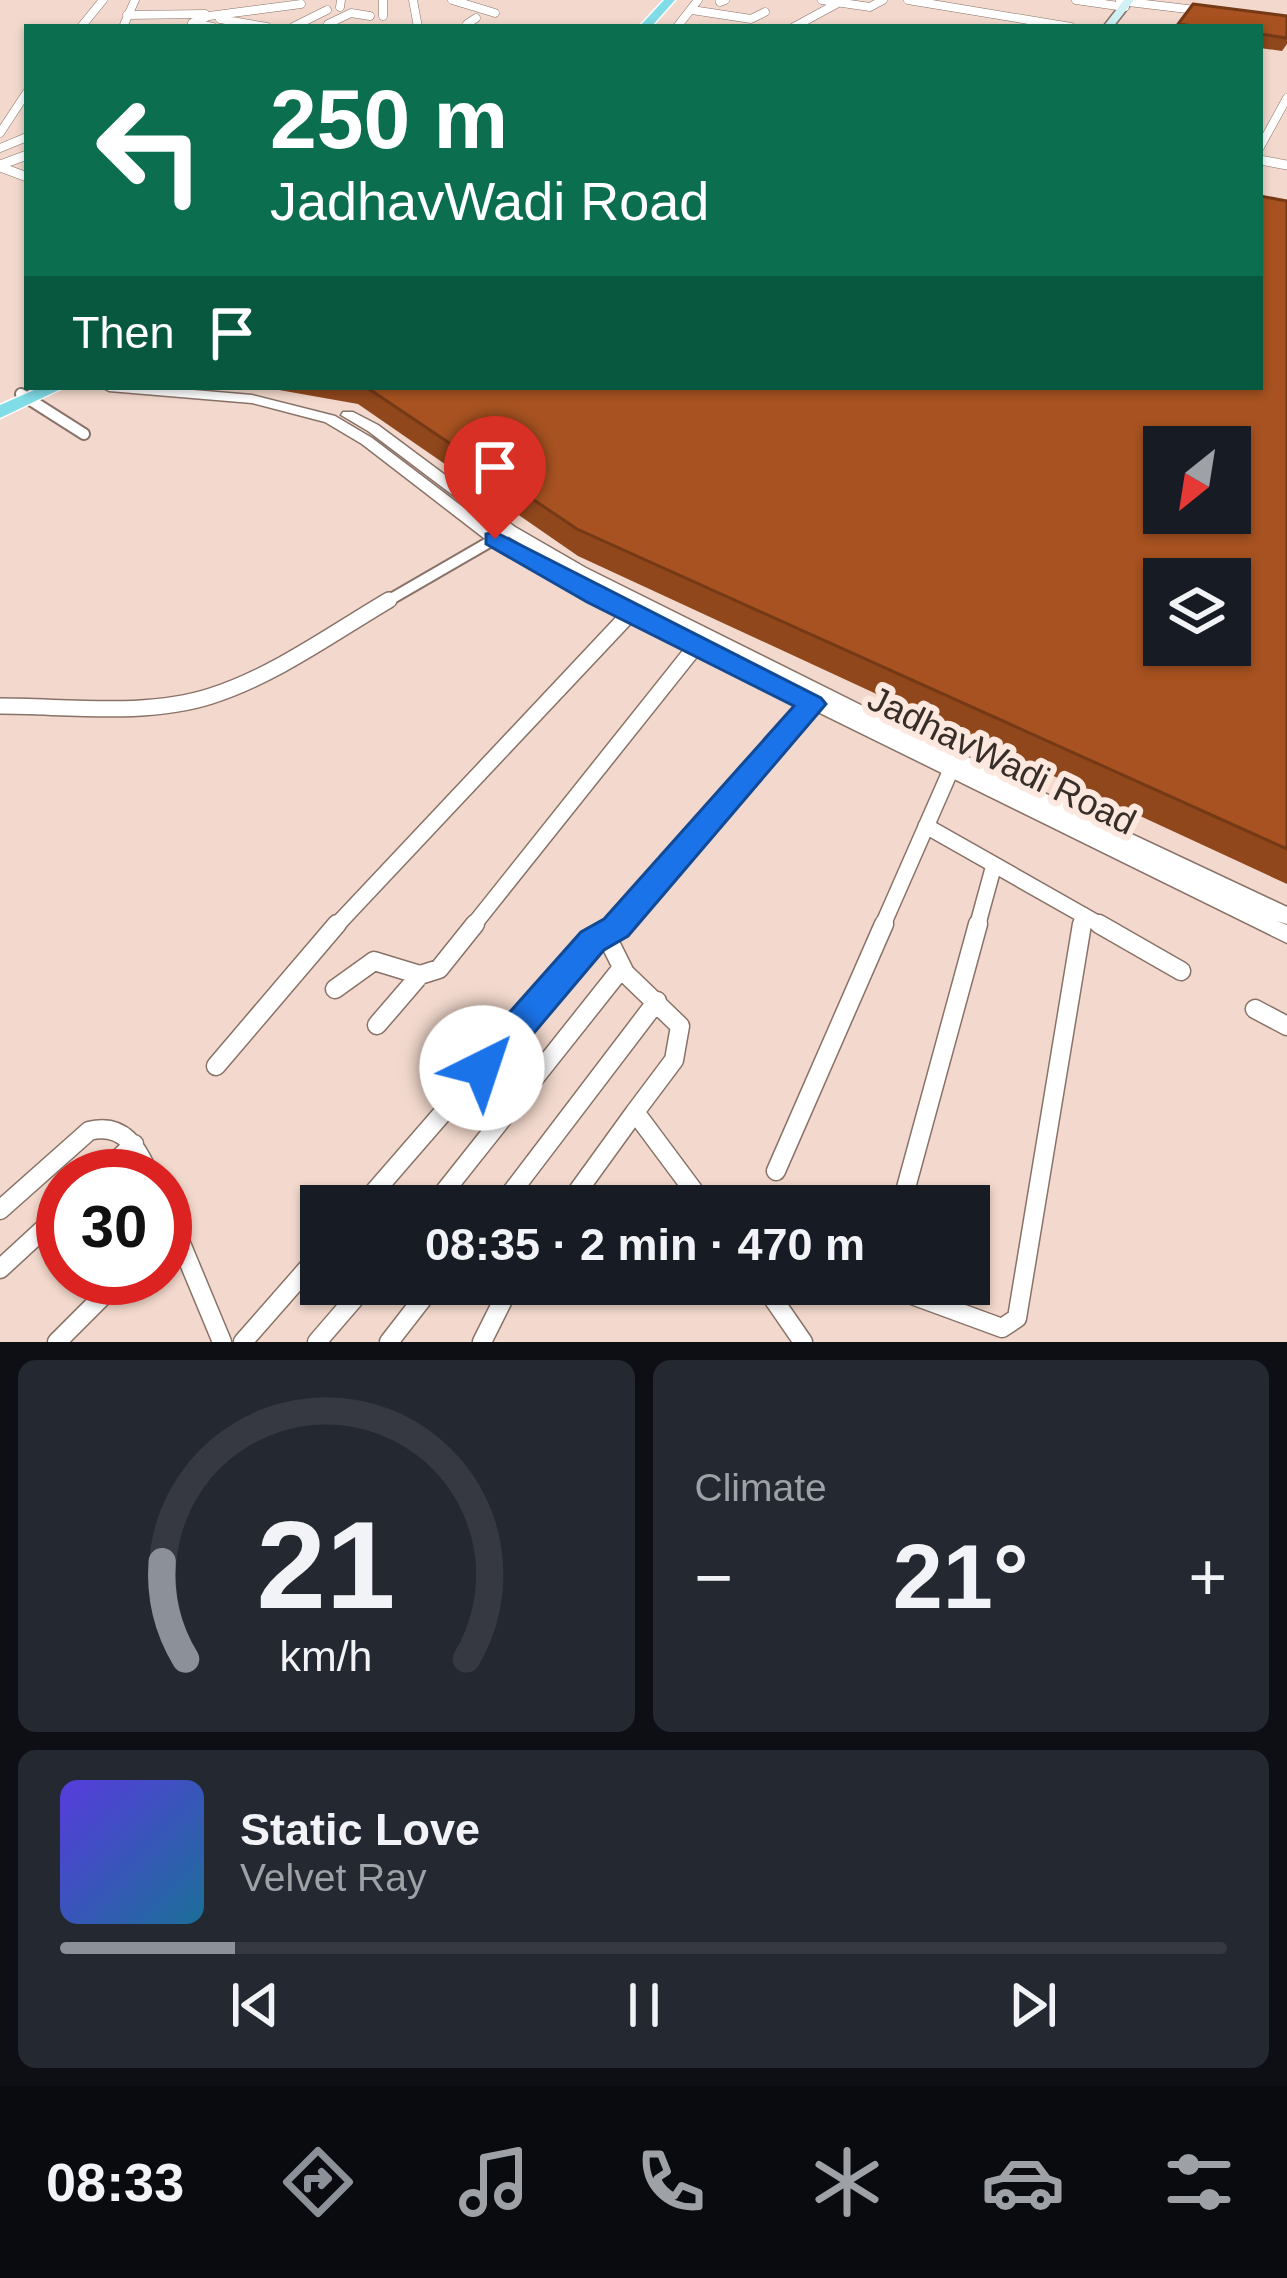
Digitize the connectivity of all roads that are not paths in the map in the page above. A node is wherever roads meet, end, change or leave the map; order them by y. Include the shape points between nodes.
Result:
1 (104, 0) edge
2 (135, 0) edge
3 (207, 0) edge
4 (362, 0) edge
5 (383, 0) edge
6 (452, 0) edge
7 (675, 0) edge
8 (698, 0) edge
9 (822, 0) edge
10 (883, 0) edge
11 (908, 0) edge
12 (1076, 0) edge
13 (1206, 0) edge
14 (468, 2) edge
15 (726, 2) edge
16 (838, 3) edge
17 (1123, 3) edge
18 (311, 4) edge
19 (692, 10) junction
20 (1197, 10) junction
21 (765, 12) dead end
22 (1220, 13) edge
23 (168, 14) junction
24 (495, 14) dead end
25 (996, 14) junction
26 (127, 15) junction
27 (383, 16) dead end
28 (716, 17) junction
29 (476, 18) dead end
30 (220, 19) dead end
31 (183, 22) dead end
32 (207, 22) edge
33 (84, 24) edge
34 (124, 24) edge
35 (244, 24) edge
36 (299, 24) edge
37 (329, 24) edge
38 (467, 24) edge
39 (648, 24) edge
40 (680, 24) edge
41 (705, 24) edge
42 (800, 24) edge
43 (981, 24) edge
44 (1042, 24) edge
45 (24, 97) edge
46 (1287, 98) edge
47 (1283, 114) edge
48 (0, 134) edge
49 (1263, 143) edge
50 (151, 390) edge
51 (242, 390) edge
52 (28, 394) edge
53 (0, 408) edge
54 (84, 434) dead end
55 (502, 534) junction
56 (634, 608) junction
57 (697, 646) junction
58 (818, 698) junction
59 (0, 706) edge
60 (950, 772) junction
61 (926, 826) junction
62 (994, 865) junction
63 (1083, 915) junction
64 (1287, 916) edge
65 (606, 935) junction
66 (1287, 935) edge
67 (621, 969) junction
68 (1181, 971) dead end
69 (420, 975) junction
70 (335, 989) dead end
71 (657, 1001) junction
72 (1256, 1009) dead end
73 (377, 1025) dead end
74 (1287, 1026) edge
75 (216, 1066) dead end
76 (635, 1112) junction
77 (134, 1144) junction
78 (129, 1149) edge
79 (136, 1149) edge
80 (776, 1171) dead end
81 (380, 1185) edge
82 (450, 1185) edge
83 (517, 1185) edge
84 (582, 1185) edge
85 (691, 1185) edge
86 (907, 1185) edge
87 (0, 1210) edge
88 (36, 1235) edge
89 (0, 1269) edge
90 (192, 1275) edge
91 (300, 1277) edge
92 (94, 1305) edge
93 (349, 1305) edge
94 (417, 1305) edge
95 (500, 1305) edge
96 (777, 1305) edge
97 (942, 1305) edge
98 (57, 1342) edge
99 (222, 1342) edge
100 (243, 1342) edge
101 (317, 1342) edge
102 (388, 1342) edge
103 (482, 1342) edge
104 (803, 1342) edge

1 - 33 street
2 - 26 street
3 - 32 street
4 - 37 street via 366,14
5 - 27 street
6 - 14 street
7 - 39 highway
8 - 19 street
9 - 16 street
10 - 16 street via 870,7
11 - 25 street
12 - 17 street
13 - 20 street
14 - 24 street
15 - 28 street
16 - 42 street
17 - 20 street
18 - 32 street
18 - 36 street via 328,8
19 - 28 street
19 - 40 street
20 - 22 street
21 - 28 street
23 - 26 street
23 - 31 street via 165,21
23 - 32 street
25 - 43 street
25 - 44 street
26 - 34 street
28 - 41 street
29 - 38 street
30 - 35 street
45 - 48 street
46 - 47 street
47 - 49 street
50 - 55 street, JadhavWadi Road via 233,396 330,418
51 - 55 street, JadhavWadi Road via 359,420
52 - 53 highway
52 - 54 street
55 - 56 street, JadhavWadi Road
55 - 59 street via 211,696 152,706
56 - 57 street, JadhavWadi Road
56 - 58 street, JadhavWadi Road
56 - 75 street via 353,906
57 - 58 street, JadhavWadi Road
57 - 69 street via 439,969
58 - 60 street, JadhavWadi Road
58 - 64 street, JadhavWadi Road
58 - 65 street
60 - 61 street
60 - 66 street, JadhavWadi Road
61 - 62 street
61 - 80 street
62 - 63 street
62 - 86 street
63 - 68 street
63 - 97 street via 1017,1318 1002,1328
65 - 67 street
65 - 81 street via 592,941
67 - 71 street
67 - 82 street
69 - 70 street via 370,959
69 - 73 street
71 - 76 street via 684,1039
71 - 83 street
72 - 74 street
76 - 84 street
76 - 85 street
77 - 78 street
77 - 79 street
77 - 87 street via 109,1125 88,1131
88 - 89 street
90 - 99 street
91 - 100 street
92 - 98 street
93 - 101 street
94 - 102 street
95 - 103 street
96 - 104 street

